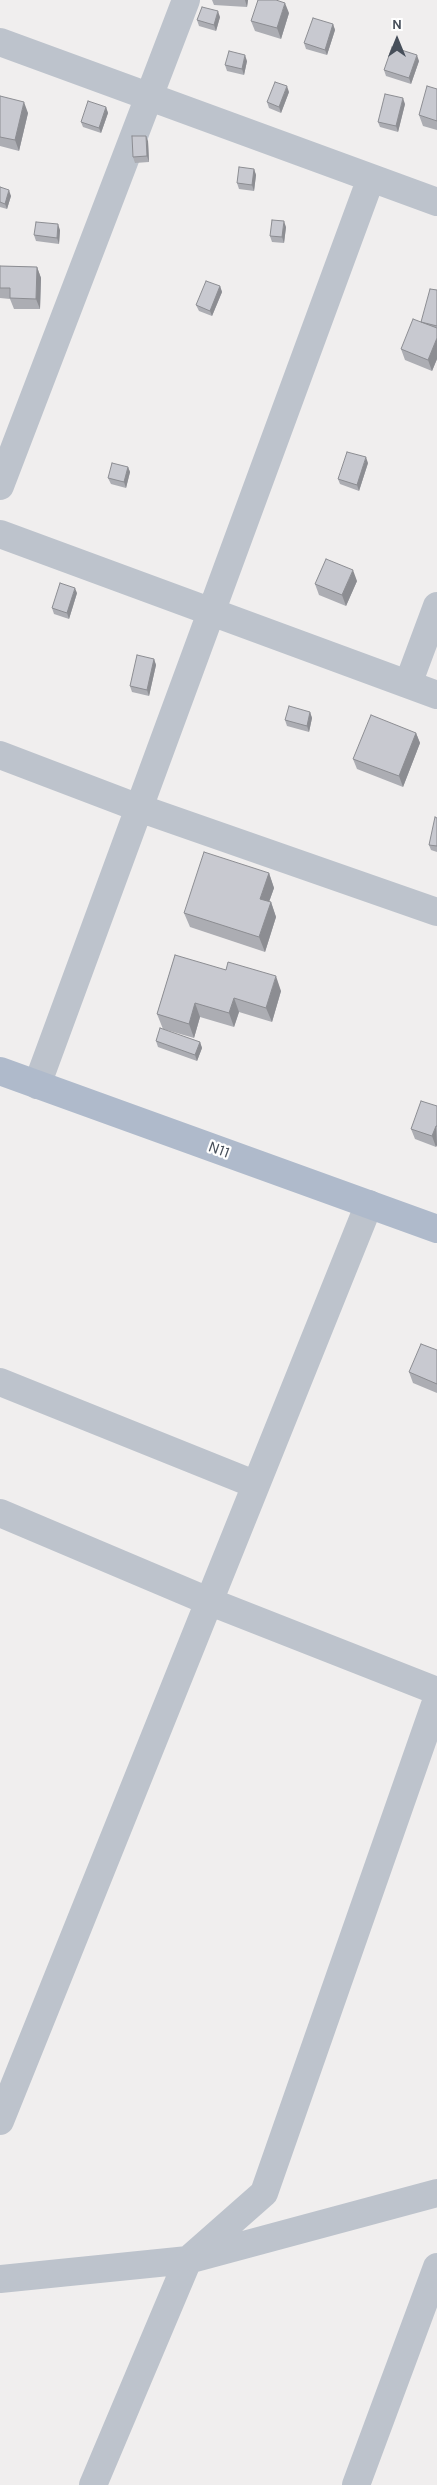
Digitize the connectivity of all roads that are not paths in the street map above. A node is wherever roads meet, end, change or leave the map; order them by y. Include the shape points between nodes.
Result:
1 (186, 0) edge
2 (0, 42) edge
3 (149, 96) junction
4 (371, 178) junction
5 (437, 202) edge
6 (0, 486) edge
7 (0, 534) edge
8 (437, 606) edge
9 (211, 613) junction
10 (408, 684) junction
11 (437, 695) edge
12 (0, 755) edge
13 (139, 808) junction
14 (437, 912) edge
15 (0, 1071) edge
16 (37, 1085) junction
17 (369, 1204) junction
18 (437, 1229) edge
19 (0, 1382) edge
20 (254, 1484) junction
21 (0, 1513) edge
22 (208, 1600) junction
23 (437, 1691) edge
24 (437, 1698) edge
25 (0, 2121) edge
26 (437, 2193) edge
27 (188, 2260) junction
28 (437, 2267) edge
29 (0, 2279) edge
30 (93, 2485) edge
31 (356, 2485) edge

1 - 3 street
2 - 3 street
3 - 4 street
3 - 6 street
4 - 5 street
4 - 9 street
7 - 9 street
8 - 10 street
9 - 10 street
9 - 13 street
10 - 11 street
12 - 13 street
13 - 14 street
13 - 16 street
15 - 16 main road, N11
16 - 17 main road, N11
17 - 18 main road, N11
17 - 20 street
19 - 20 street
20 - 22 street
21 - 22 street
22 - 23 street
22 - 25 street
24 - 27 street via 264,2193
26 - 27 street
27 - 29 street
27 - 30 street
28 - 31 street

